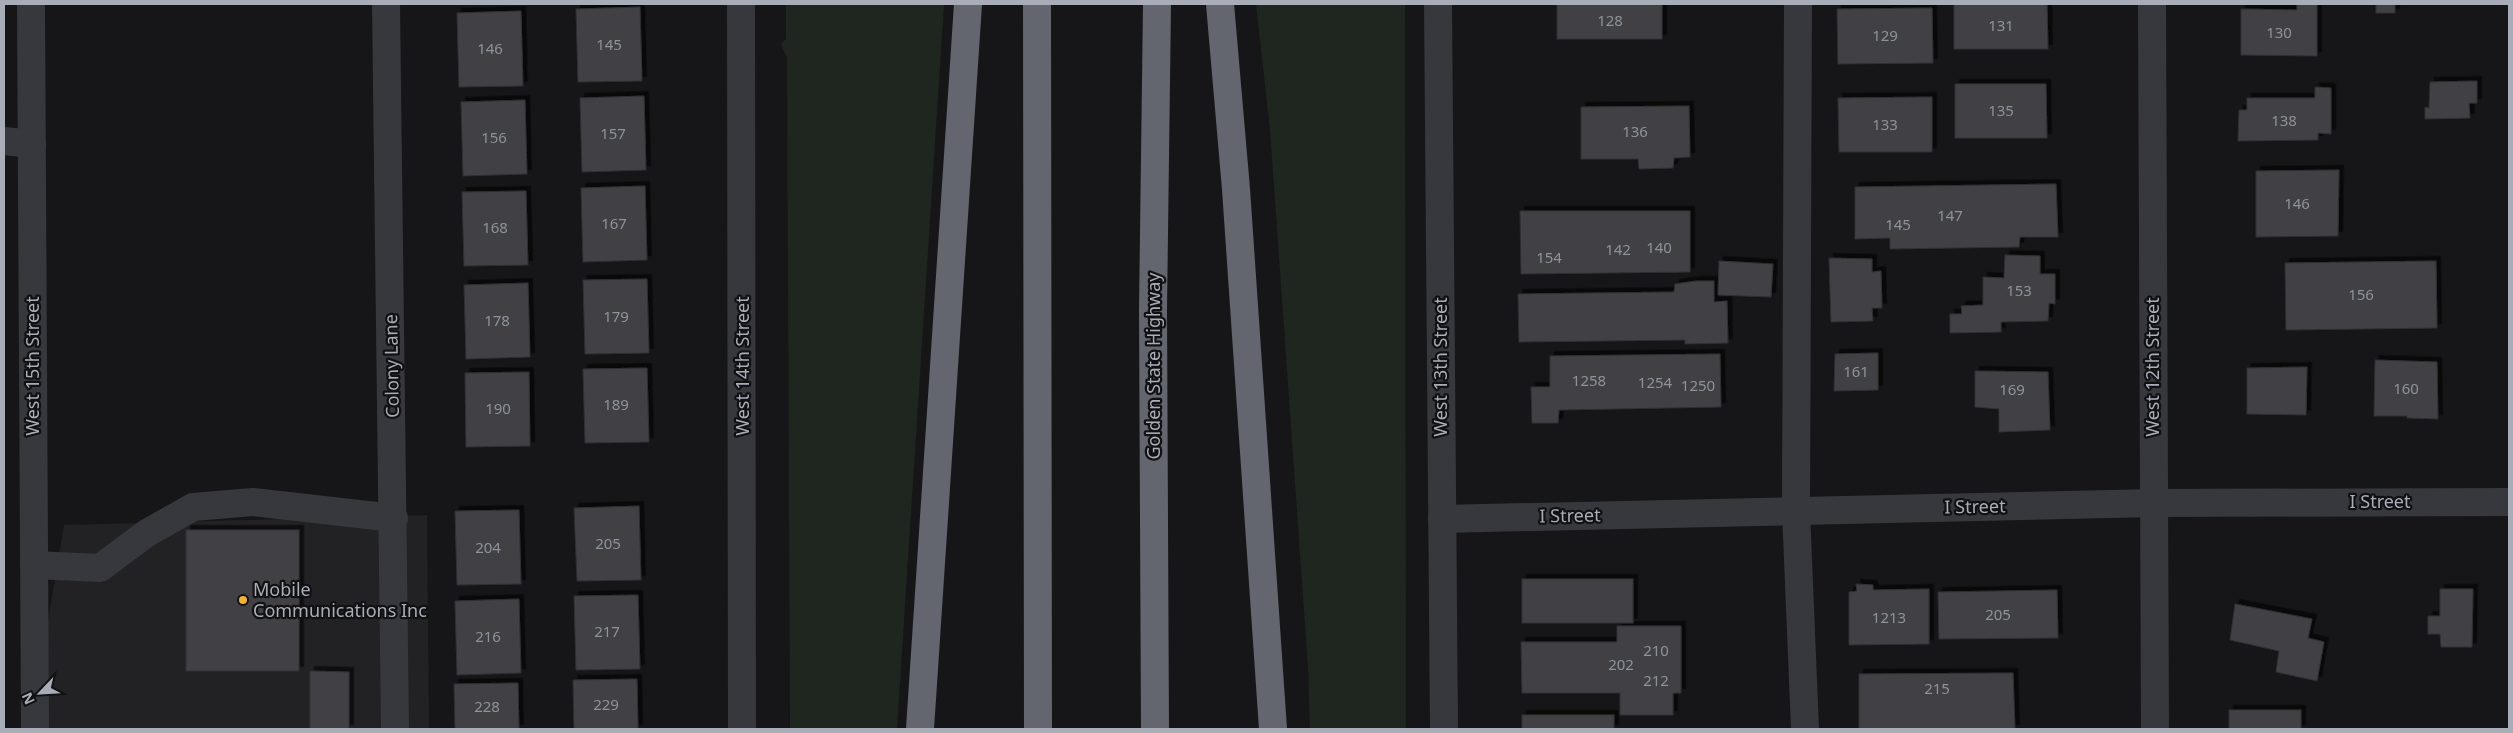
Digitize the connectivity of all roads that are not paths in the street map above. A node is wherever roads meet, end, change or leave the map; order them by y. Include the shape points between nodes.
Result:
1 (31, 4) edge
2 (386, 4) edge
3 (741, 4) edge
4 (968, 4) edge
5 (1037, 4) edge
6 (1157, 4) edge
7 (1220, 4) edge
8 (1438, 4) edge
9 (1798, 4) edge
10 (2152, 4) edge
11 (4, 141) edge
12 (32, 144) junction
13 (2509, 502) edge
14 (2154, 503) junction
15 (1796, 511) junction
16 (394, 518) junction
17 (1442, 519) junction
18 (34, 565) junction
19 (35, 729) edge
20 (396, 729) edge
21 (742, 729) edge
22 (920, 729) edge
23 (1038, 729) edge
24 (1155, 729) edge
25 (1273, 729) edge
26 (1444, 729) edge
27 (1804, 729) edge
28 (2155, 729) edge

1 - 12 street, West 15th Street
2 - 16 street, Colony Lane
3 - 21 street, West 14th Street
4 - 22 highway
5 - 23 highway
6 - 24 highway, Golden State Highway via 1153,310
7 - 25 highway
8 - 17 street, West 13th Street
9 - 15 street
10 - 14 street, West 12th Street
11 - 12 street
12 - 18 street, West 15th Street
13 - 14 street, I Street
14 - 15 street, I Street
14 - 28 street, West 12th Street
15 - 17 street, I Street
15 - 27 street
16 - 18 street via 253,502 193,507 100,568
16 - 20 street, Colony Lane
17 - 26 street, West 13th Street
18 - 19 street, West 15th Street

